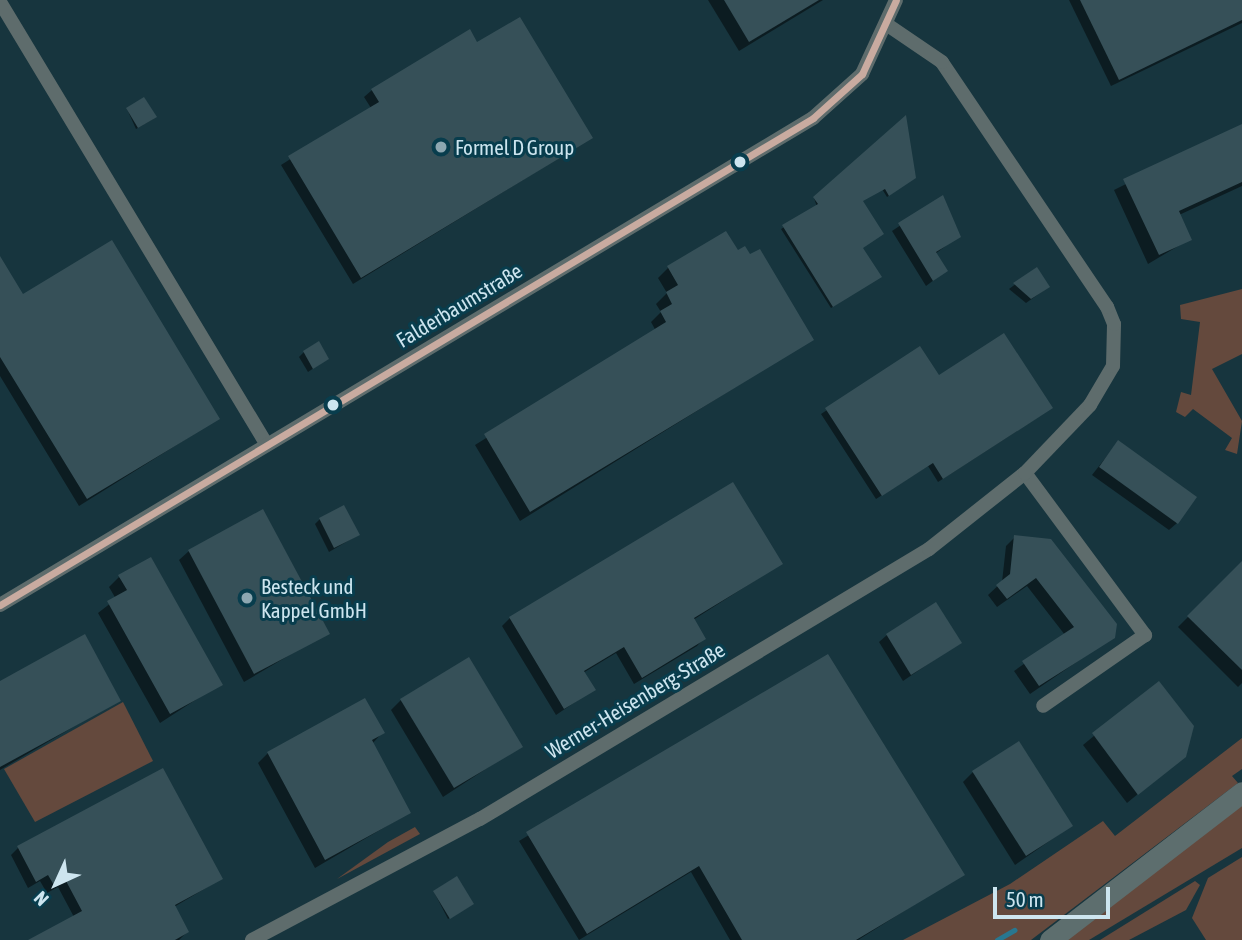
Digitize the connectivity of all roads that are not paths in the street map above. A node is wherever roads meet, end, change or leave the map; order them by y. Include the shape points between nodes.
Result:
1 (896, 0) edge
2 (0, 2) edge
3 (889, 26) junction
4 (267, 445) junction
5 (1025, 473) junction
6 (0, 605) edge
7 (1043, 706) dead end
8 (1242, 792) edge
9 (252, 940) edge
10 (1050, 940) edge

1 - 3 street, Falderbaumstraße
2 - 4 street
3 - 4 street, Falderbaumstraße via 862,74 813,118
3 - 5 street, Werner-Heisenberg-Straße via 942,62 1114,324 1113,366 1090,405
4 - 6 street, Falderbaumstraße
5 - 7 street via 1144,635
5 - 9 street, Werner-Heisenberg-Straße via 929,549 480,819
8 - 10 main road

